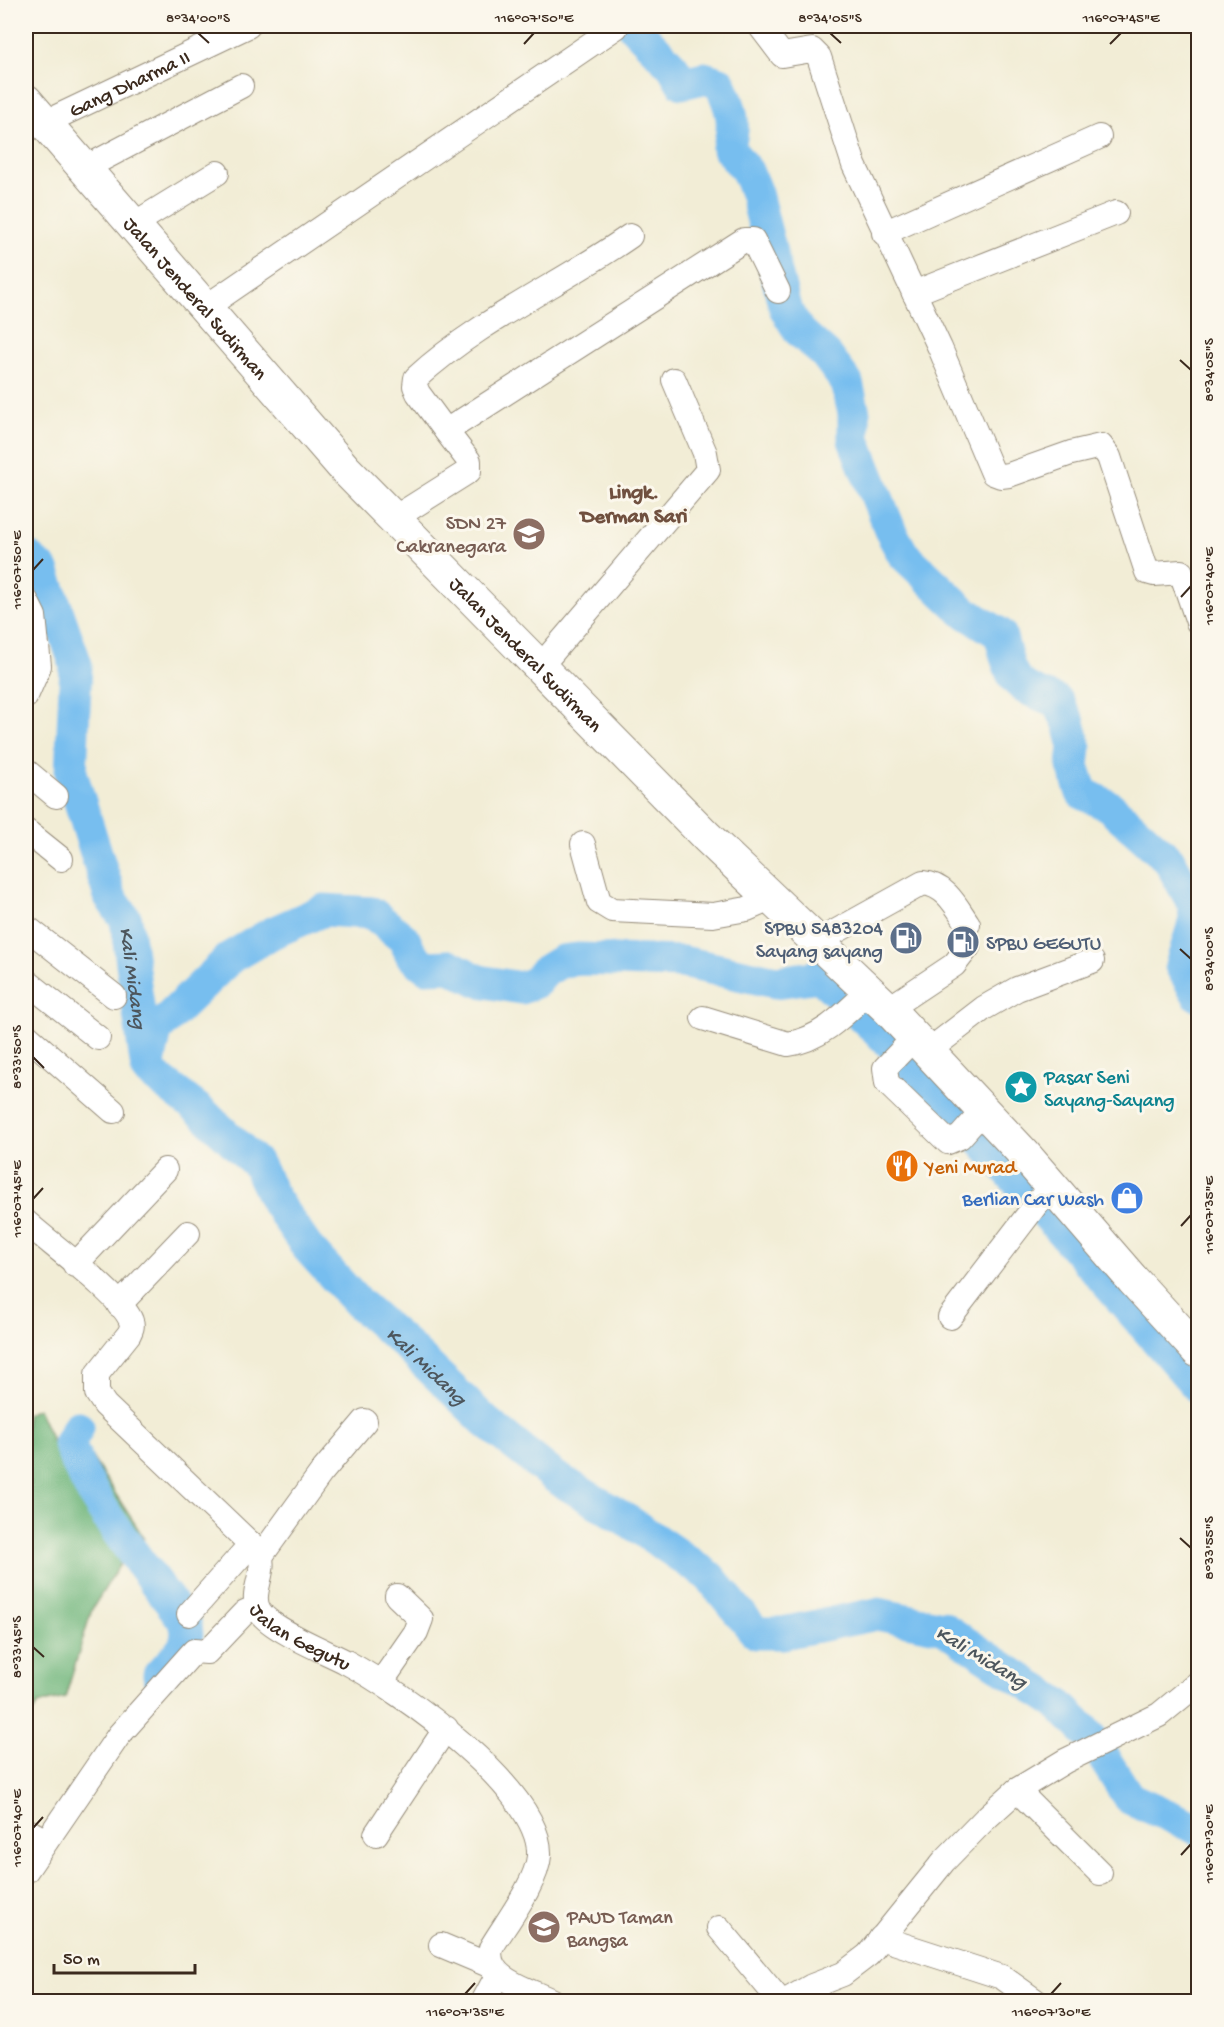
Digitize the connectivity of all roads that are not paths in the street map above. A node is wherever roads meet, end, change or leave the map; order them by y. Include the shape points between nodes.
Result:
1 (248, 26) edge
2 (760, 26) edge
3 (616, 27) edge
4 (241, 86) dead end
5 (35, 112) edge
6 (1099, 137) dead end
7 (85, 168) junction
8 (217, 173) dead end
9 (1116, 213) dead end
10 (134, 224) junction
11 (884, 233) junction
12 (630, 236) dead end
13 (778, 291) dead end
14 (914, 293) junction
15 (206, 307) junction
16 (674, 380) dead end
17 (446, 430) junction
18 (393, 519) junction
19 (26, 600) edge
20 (1198, 622) edge
21 (31, 638) edge
22 (539, 668) junction
23 (26, 696) edge
24 (26, 771) edge
25 (56, 796) dead end
26 (26, 831) edge
27 (583, 844) dead end
28 (60, 860) dead end
29 (770, 899) junction
30 (26, 927) edge
31 (815, 943) junction
32 (1092, 962) dead end
33 (26, 981) edge
34 (114, 996) dead end
35 (864, 1005) junction
36 (703, 1018) dead end
37 (26, 1035) edge
38 (98, 1038) dead end
39 (908, 1051) junction
40 (113, 1111) dead end
41 (972, 1123) junction
42 (165, 1170) dead end
43 (1040, 1198) junction
44 (26, 1222) edge
45 (188, 1233) dead end
46 (75, 1265) junction
47 (119, 1305) junction
48 (950, 1317) dead end
49 (1198, 1351) edge
50 (365, 1421) dead end
51 (256, 1550) junction
52 (397, 1596) dead end
53 (257, 1607) junction
54 (189, 1614) dead end
55 (382, 1681) junction
56 (1198, 1683) edge
57 (446, 1728) junction
58 (1017, 1790) junction
59 (376, 1834) dead end
60 (36, 1836) edge
61 (26, 1871) edge
62 (1100, 1873) dead end
63 (719, 1929) dead end
64 (881, 1938) junction
65 (441, 1945) dead end
66 (494, 1970) junction
67 (483, 2001) edge
68 (554, 2001) edge
69 (782, 2001) edge
70 (1037, 2001) edge

1 - 5 street, Gang Dharma II
2 - 11 street via 782,55 812,50 819,57 854,165
3 - 15 street
4 - 7 street
5 - 7 highway, Jalan Jenderal Sudirman
6 - 11 street
7 - 10 highway, Jalan Jenderal Sudirman
8 - 10 street
9 - 14 street
10 - 15 highway, Jalan Jenderal Sudirman
11 - 14 street
12 - 17 street via 498,317 416,378 418,393
13 - 17 street via 753,240 744,240
14 - 20 street via 993,473 1009,475 1101,446 1147,572 1181,572
15 - 18 highway, Jalan Jenderal Sudirman
16 - 22 street via 705,453 708,470
17 - 18 street via 469,461 468,471
18 - 22 highway, Jalan Jenderal Sudirman
19 - 21 street via 34,616
21 - 23 street via 39,666
22 - 29 highway, Jalan Jenderal Sudirman
24 - 25 street
26 - 28 street
27 - 29 street via 599,903 612,910 713,915 747,909
29 - 31 highway, Jalan Jenderal Sudirman
30 - 34 street
31 - 35 highway, Jalan Jenderal Sudirman
31 - 35 street via 923,883 934,884 947,894 968,935 954,965
32 - 39 street via 1017,989
33 - 38 street
35 - 36 street via 816,1036 788,1044
35 - 39 highway, Jalan Jenderal Sudirman
37 - 40 street
39 - 41 highway, Jalan Jenderal Sudirman
39 - 41 street via 884,1077 894,1091 942,1139 955,1141
41 - 43 highway, Jalan Jenderal Sudirman
42 - 46 street
43 - 48 street
43 - 49 highway, Jalan Jenderal Sudirman
44 - 46 street
45 - 47 street
46 - 47 street
47 - 51 street via 130,1319 132,1329 97,1374 97,1393 126,1426
50 - 51 street
51 - 53 street, Jalan Gegutu
51 - 54 street
52 - 55 street via 421,1618 416,1632
53 - 55 street, Jalan Gegutu via 278,1627
53 - 60 street via 245,1612 207,1652 194,1651
55 - 57 street, Jalan Gegutu
56 - 58 street via 1159,1715 1065,1761
57 - 59 street
57 - 66 street, Jalan Gegutu via 522,1806 538,1840 536,1869 491,1948
58 - 62 street
58 - 64 street via 944,1861
60 - 61 street
63 - 69 street
64 - 69 street via 868,1955 843,1974
64 - 70 street via 1002,1977
65 - 66 street
66 - 67 street, Jalan Gegutu
66 - 68 street

